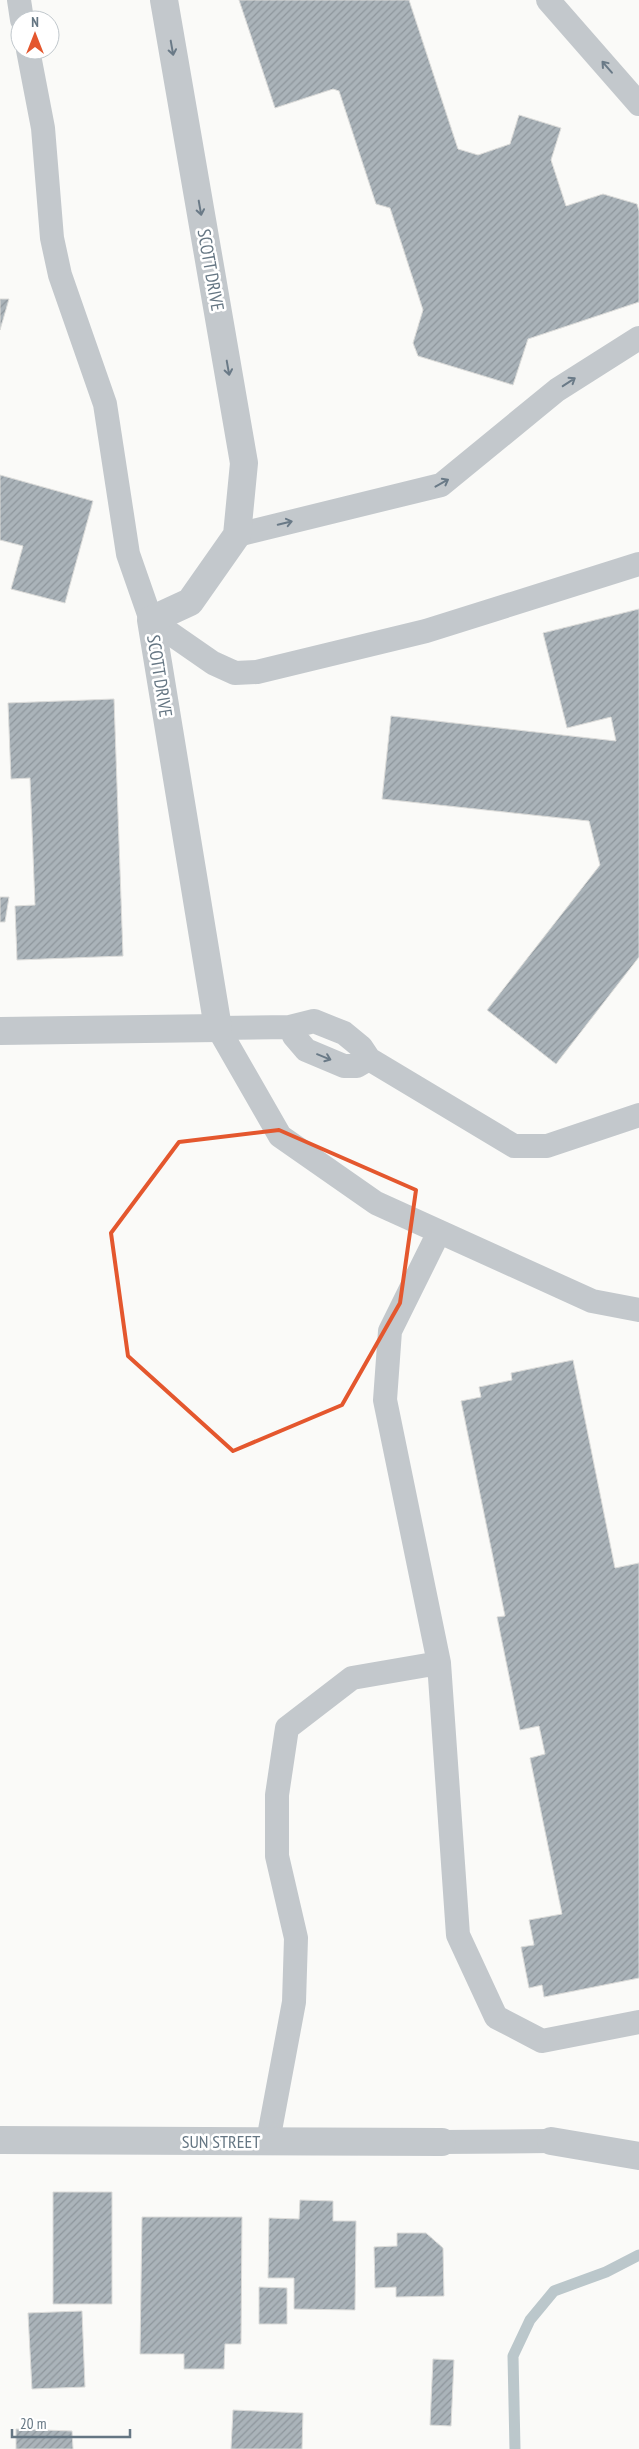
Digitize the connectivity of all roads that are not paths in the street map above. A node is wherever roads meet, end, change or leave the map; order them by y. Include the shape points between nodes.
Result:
1 (164, 0) edge
2 (548, 0) edge
3 (30, 60) edge
4 (639, 104) edge
5 (639, 338) edge
6 (238, 534) junction
7 (639, 564) edge
8 (151, 620) junction
9 (218, 1028) junction
10 (0, 1031) edge
11 (639, 1115) edge
12 (439, 1232) junction
13 (639, 1310) edge
14 (438, 1664) junction
15 (639, 2022) edge
16 (0, 2140) edge
17 (268, 2141) junction
18 (551, 2141) joint
19 (442, 2142) joint
20 (639, 2156) edge

1 -> 6 street, SCOTT DRIVE via 244,463
4 -> 2 lane
3 - 8 lane via 43,128 54,247 60,275 105,404 128,554
6 -> 5 lane via 441,485 557,390
6 - 8 street, SCOTT DRIVE via 190,602
7 - 8 lane via 426,631 257,672 235,673 213,663
8 - 9 street, SCOTT DRIVE
9 - 10 street
9 - 11 lane via 290,1026 306,1050 344,1066 357,1066 369,1059 514,1146 547,1146
9 - 12 lane via 280,1136 376,1203
12 - 13 lane via 592,1302
12 - 14 lane via 390,1331 385,1400
14 - 15 lane via 458,1935 496,2017 542,2041
14 - 17 lane via 352,1678 288,1728 277,1795 277,1856 296,1938 294,2002
16 - 17 street, SUN STREET
17 - 19 street, SUN STREET
18 - 19 lane
18 - 20 street

